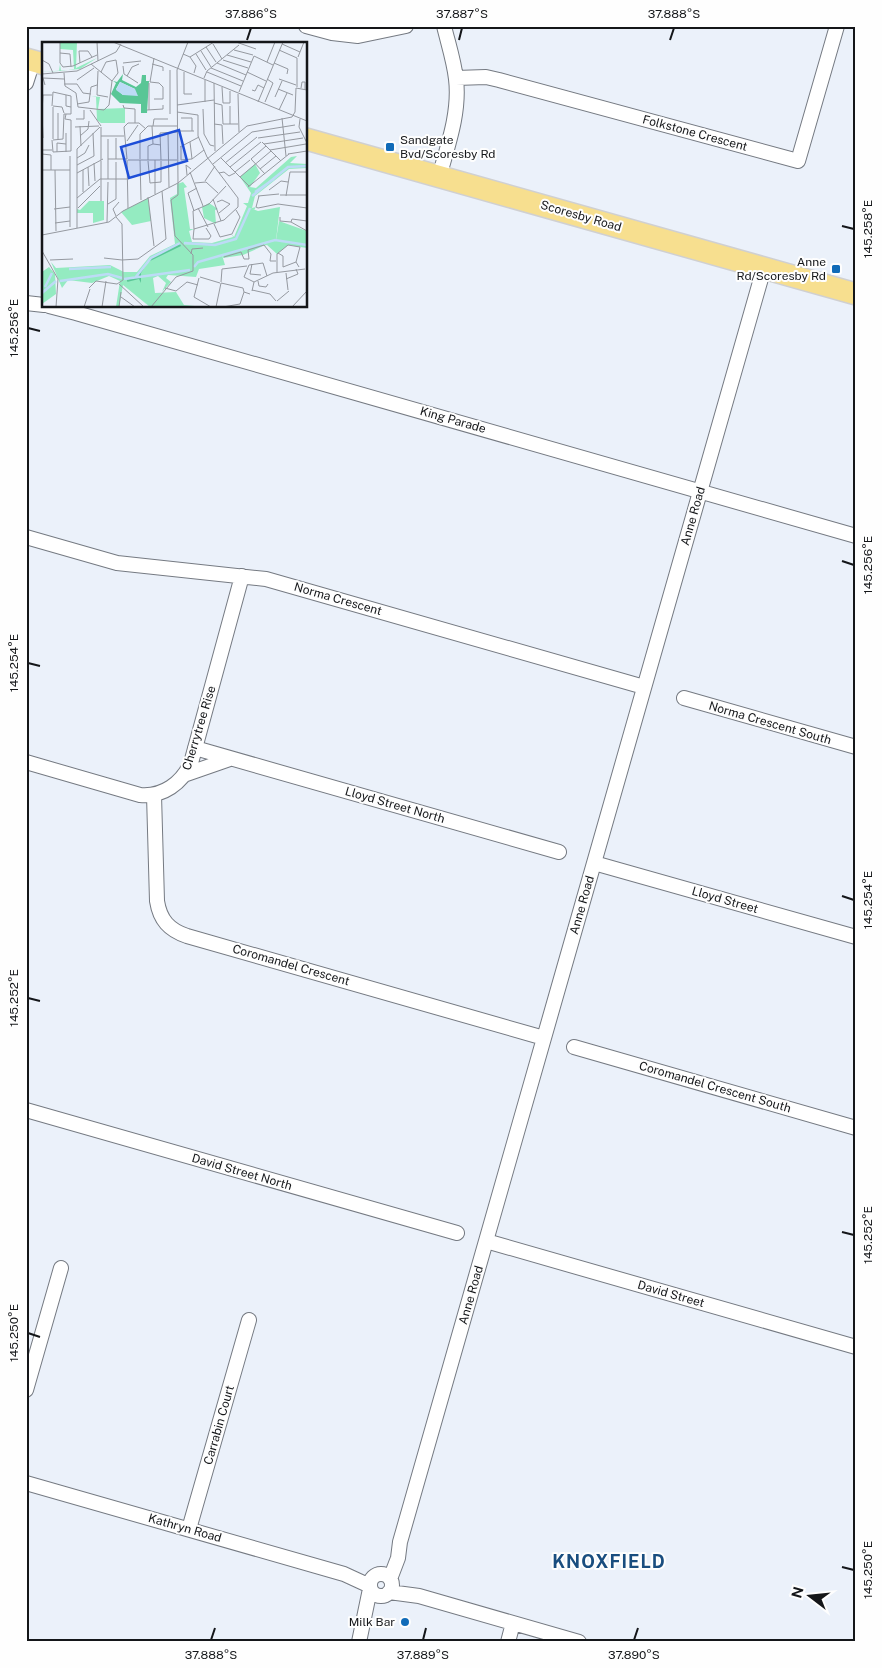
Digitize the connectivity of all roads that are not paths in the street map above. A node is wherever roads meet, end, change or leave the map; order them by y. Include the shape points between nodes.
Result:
1 (306, 26) edge
2 (406, 26) edge
3 (444, 26) edge
4 (837, 26) edge
5 (34, 62) edge
6 (456, 78) junction
7 (26, 83) edge
8 (308, 140) edge
9 (439, 177) junction
10 (764, 268) junction
11 (856, 294) edge
12 (26, 303) edge
13 (42, 305) edge
14 (56, 308) edge
15 (700, 491) junction
16 (856, 536) edge
17 (26, 537) edge
18 (242, 576) junction
19 (644, 688) junction
20 (684, 698) dead end
21 (856, 747) edge
22 (195, 748) junction
23 (230, 758) junction
24 (26, 762) edge
25 (184, 775) junction
26 (154, 795) junction
27 (559, 852) dead end
28 (594, 862) junction
29 (856, 938) edge
30 (544, 1038) junction
31 (574, 1047) dead end
32 (26, 1110) edge
33 (856, 1128) edge
34 (457, 1234) dead end
35 (486, 1241) junction
36 (61, 1268) dead end
37 (249, 1320) dead end
38 (856, 1347) edge
39 (26, 1390) edge
40 (26, 1483) edge
41 (190, 1529) junction
42 (381, 1584) junction
43 (513, 1623) junction
44 (359, 1642) edge
45 (508, 1642) edge
46 (579, 1642) edge

1 - 2 street via 358,36
3 - 6 street
4 - 6 street, Folkstone Crescent via 798,161 499,80
5 - 7 street
6 - 9 street via 454,118
8 - 9 main road, Scoresby Road
9 - 10 main road, Scoresby Road
10 - 11 main road, Scoresby Road
10 - 15 street, Anne Road
12 - 13 street
14 - 15 street, King Parade
15 - 16 street, King Parade
15 - 19 street, Anne Road
17 - 18 street, Norma Crescent via 117,563
18 - 19 street, Norma Crescent via 266,579
18 - 22 street, Cherrytree Rise
19 - 28 street, Anne Road
20 - 21 street, Norma Crescent South
22 - 23 street, Lloyd Street North
22 - 25 street, Cherrytree Rise
23 - 25 street
23 - 27 street, Lloyd Street North
24 - 26 street via 133,793
25 - 26 street, Cherrytree Rise
26 - 30 street, Coromandel Crescent via 158,908 164,922 174,930
28 - 29 street, Lloyd Street
28 - 30 street, Anne Road
30 - 35 street, Anne Road
31 - 33 street, Coromandel Crescent South
32 - 34 street, David Street North
35 - 38 street, David Street
35 - 42 street, Anne Road via 398,1558
36 - 39 street
37 - 41 street, Carrabin Court
40 - 41 street, Kathryn Road
41 - 42 street, Kathryn Road via 344,1574 368,1576
42 - 43 street, Kathryn Road
42 - 44 street, Anne Road
43 - 45 street
43 - 46 street, Kathryn Road

